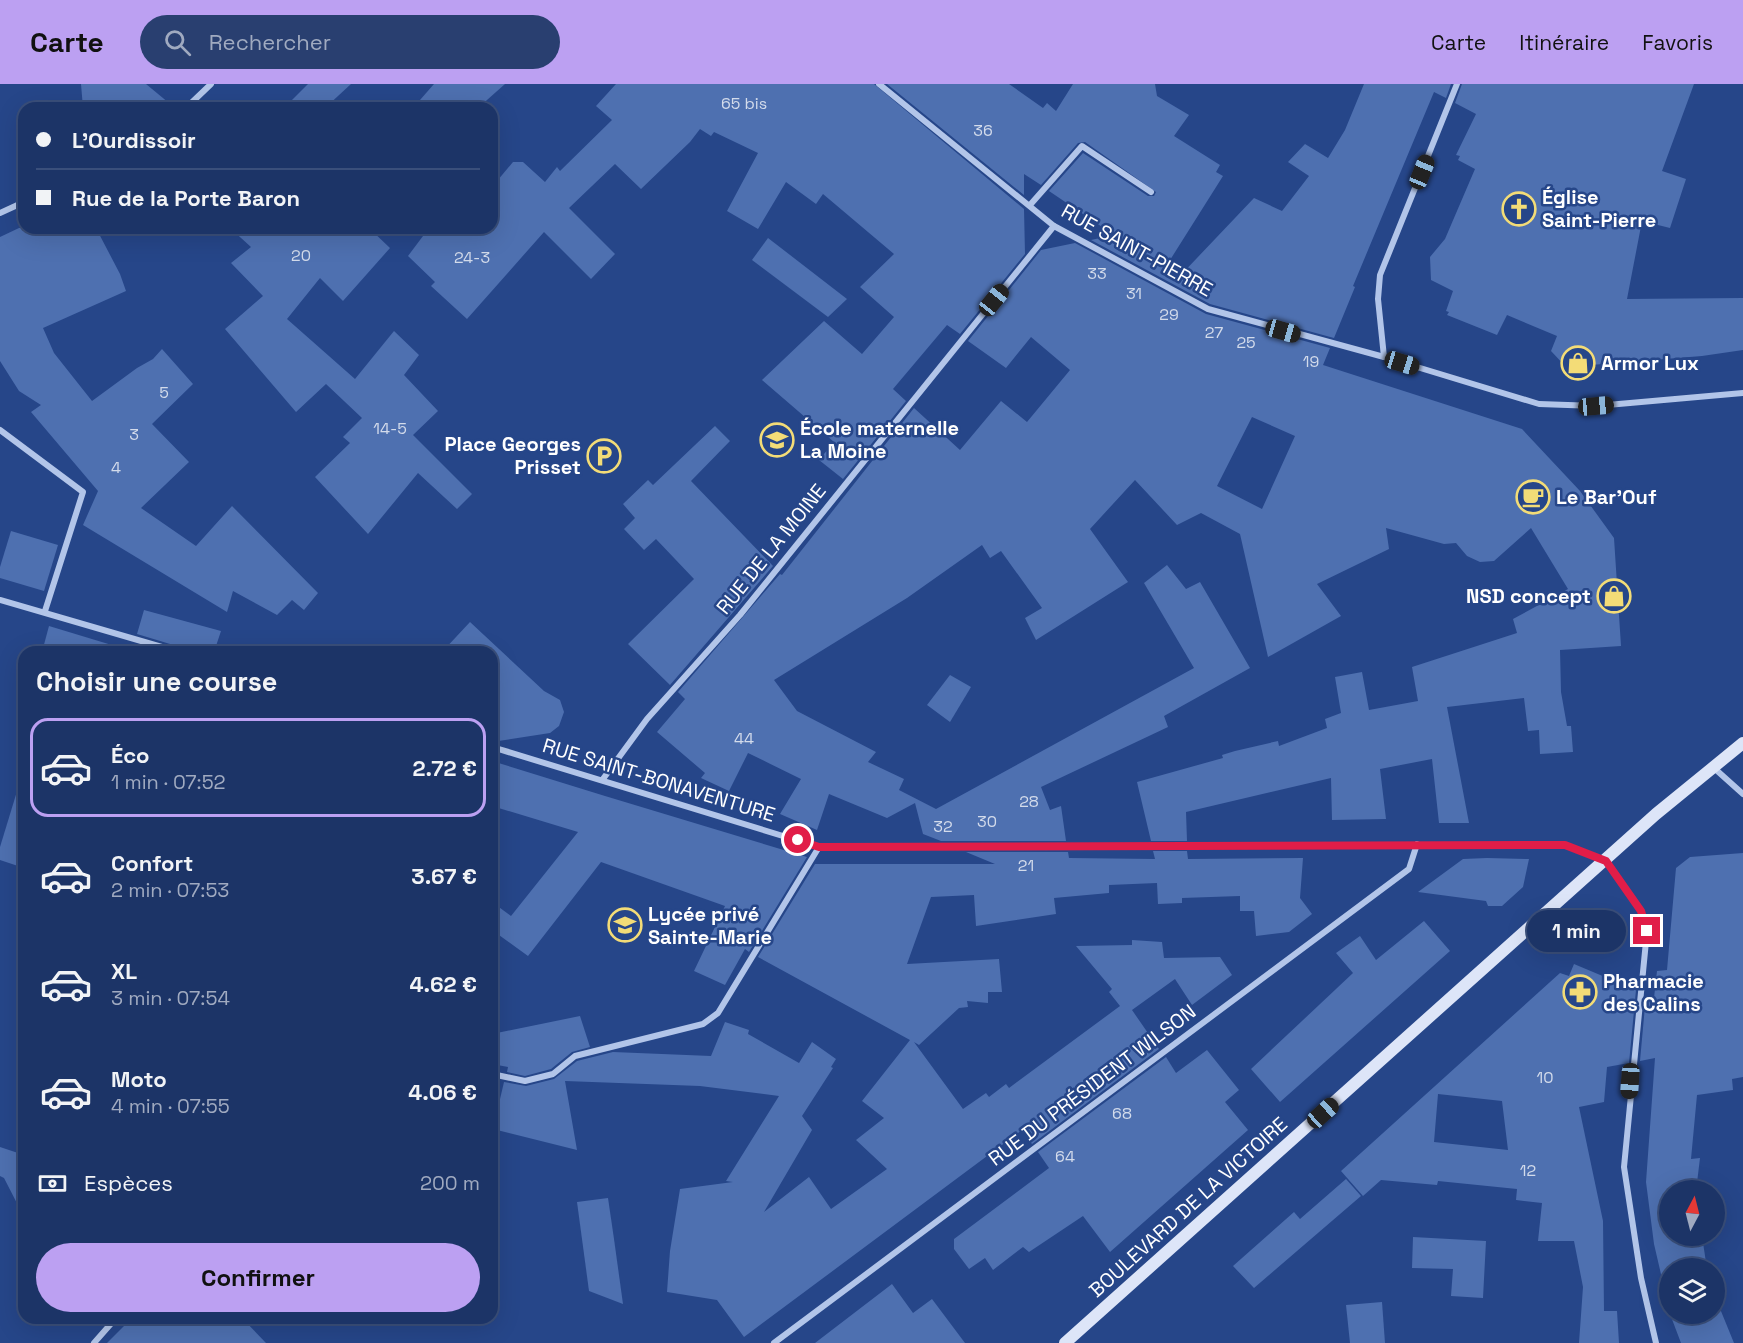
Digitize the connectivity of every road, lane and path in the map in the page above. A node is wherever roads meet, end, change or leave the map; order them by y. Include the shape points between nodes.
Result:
1 (211, 84) edge
2 (879, 84) edge
3 (1457, 84) edge
4 (192, 102) edge
5 (1151, 192) dead end
6 (18, 205) edge
7 (1030, 206) junction
8 (0, 213) edge
9 (1054, 226) junction
10 (1384, 357) junction
11 (1743, 393) edge
12 (0, 430) edge
13 (0, 600) edge
14 (45, 611) junction
15 (160, 646) edge
16 (1743, 743) edge
17 (498, 749) edge
18 (1714, 768) junction
19 (603, 779) junction
20 (1743, 794) edge
21 (1417, 844) junction
22 (819, 847) junction
23 (1606, 861) junction
24 (498, 1075) edge
25 (111, 1324) edge
26 (94, 1343) edge
27 (774, 1343) edge
28 (1065, 1343) edge
29 (1656, 1343) edge

1 - 4 street
2 - 7 street, RUE SAINT-PIERRE
3 - 10 street via 1380,275 1378,299
5 - 7 street via 1082,146
6 - 8 street
7 - 9 street, RUE SAINT-PIERRE
9 - 10 street, RUE SAINT-PIERRE via 1208,309
9 - 19 street, RUE DE LA MOINE via 740,615 647,719
10 - 11 street, RUE SAINT-PIERRE via 1551,406 1596,406
12 - 14 street via 83,492
13 - 14 street
14 - 15 street
16 - 18 main road, BOULEVARD DE LA VICTOIRE
17 - 19 street, RUE SAINT-BONAVENTURE
18 - 20 street
18 - 23 main road, BOULEVARD DE LA VICTOIRE
19 - 22 street, RUE SAINT-BONAVENTURE
21 - 22 street, RUE SAINT-BONAVENTURE
21 - 23 street, RUE SAINT-BONAVENTURE via 1565,845
21 - 27 street, RUE DU PRÉSIDENT WILSON via 1410,868
22 - 24 street via 718,1013 703,1024 575,1056 553,1074 525,1081
23 - 28 main road, BOULEVARD DE LA VICTOIRE
23 - 29 street via 1641,911 1647,931 1624,1167 1641,1278
25 - 26 street

